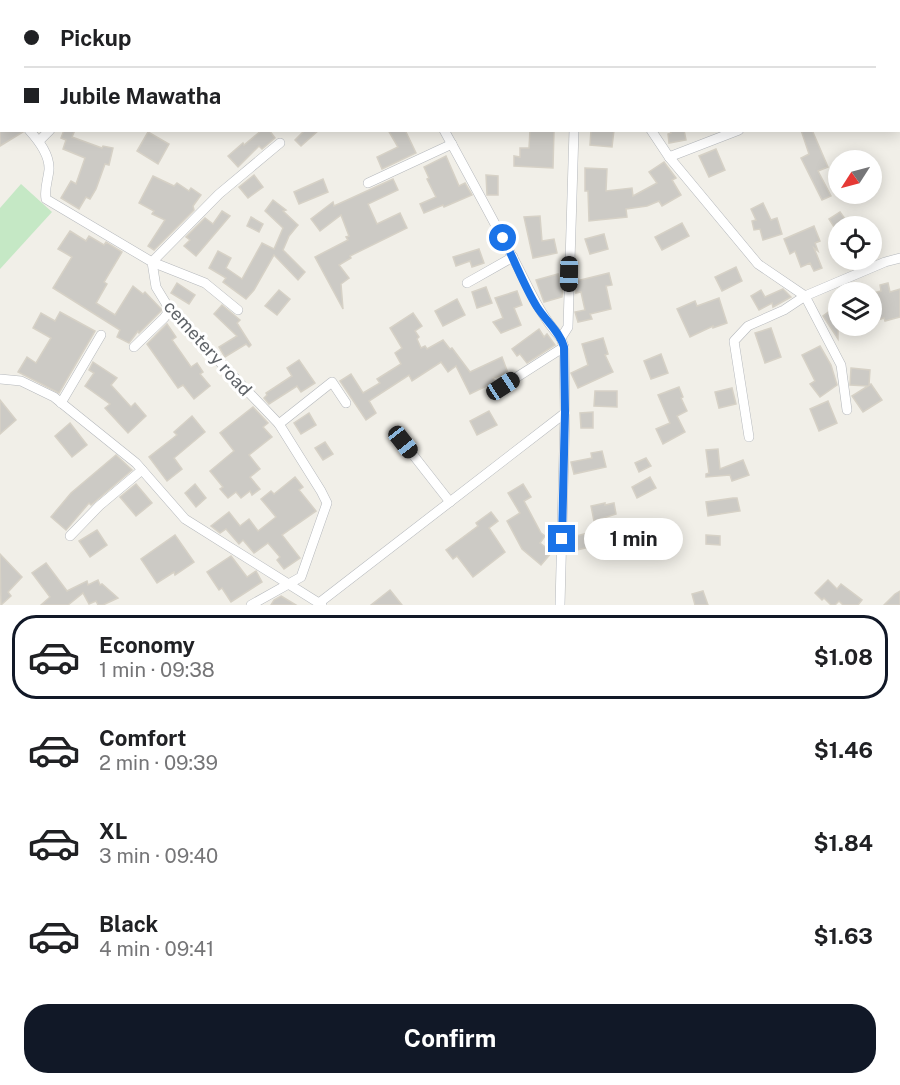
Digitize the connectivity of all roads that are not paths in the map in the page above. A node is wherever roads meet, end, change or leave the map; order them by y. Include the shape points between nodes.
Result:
1 (31, 132) edge
2 (48, 132) edge
3 (445, 132) edge
4 (574, 132) edge
5 (652, 132) edge
6 (734, 132) edge
7 (39, 141) junction
8 (280, 143) dead end
9 (452, 144) junction
10 (669, 157) junction
11 (368, 183) dead end
12 (513, 257) junction
13 (900, 258) edge
14 (152, 262) junction
15 (467, 283) dead end
16 (805, 296) junction
17 (170, 310) junction
18 (238, 310) dead end
19 (101, 335) dead end
20 (563, 342) junction
21 (134, 347) dead end
22 (0, 379) edge
23 (503, 386) dead end
24 (61, 403) junction
25 (346, 403) dead end
26 (847, 410) dead end
27 (565, 412) junction
28 (279, 424) junction
29 (749, 437) dead end
30 (403, 442) dead end
31 (142, 470) junction
32 (450, 502) junction
33 (70, 536) dead end
34 (286, 583) junction
35 (320, 604) edge
36 (251, 605) edge
37 (560, 605) edge

1 - 7 street
2 - 7 street
3 - 9 street
4 - 20 street via 568,327
5 - 10 street
6 - 10 street
7 - 14 street via 49,168 46,200
8 - 14 street via 219,194
9 - 11 street
9 - 12 street
10 - 16 street via 758,264
12 - 15 street
12 - 20 street via 536,304
13 - 16 street
14 - 17 street, cemetery road via 156,287
14 - 18 street via 205,283
16 - 26 street via 841,365
16 - 29 street via 748,326 734,341
17 - 21 street
17 - 28 street, cemetery road
19 - 24 street
20 - 23 street
20 - 27 street
22 - 24 street via 21,381
24 - 31 street
25 - 28 street via 332,382
27 - 32 street
27 - 37 street
28 - 34 street, cemetery road via 327,503 301,577
30 - 32 street
31 - 33 street
31 - 34 street via 184,519
32 - 35 street
34 - 35 street
34 - 36 street

